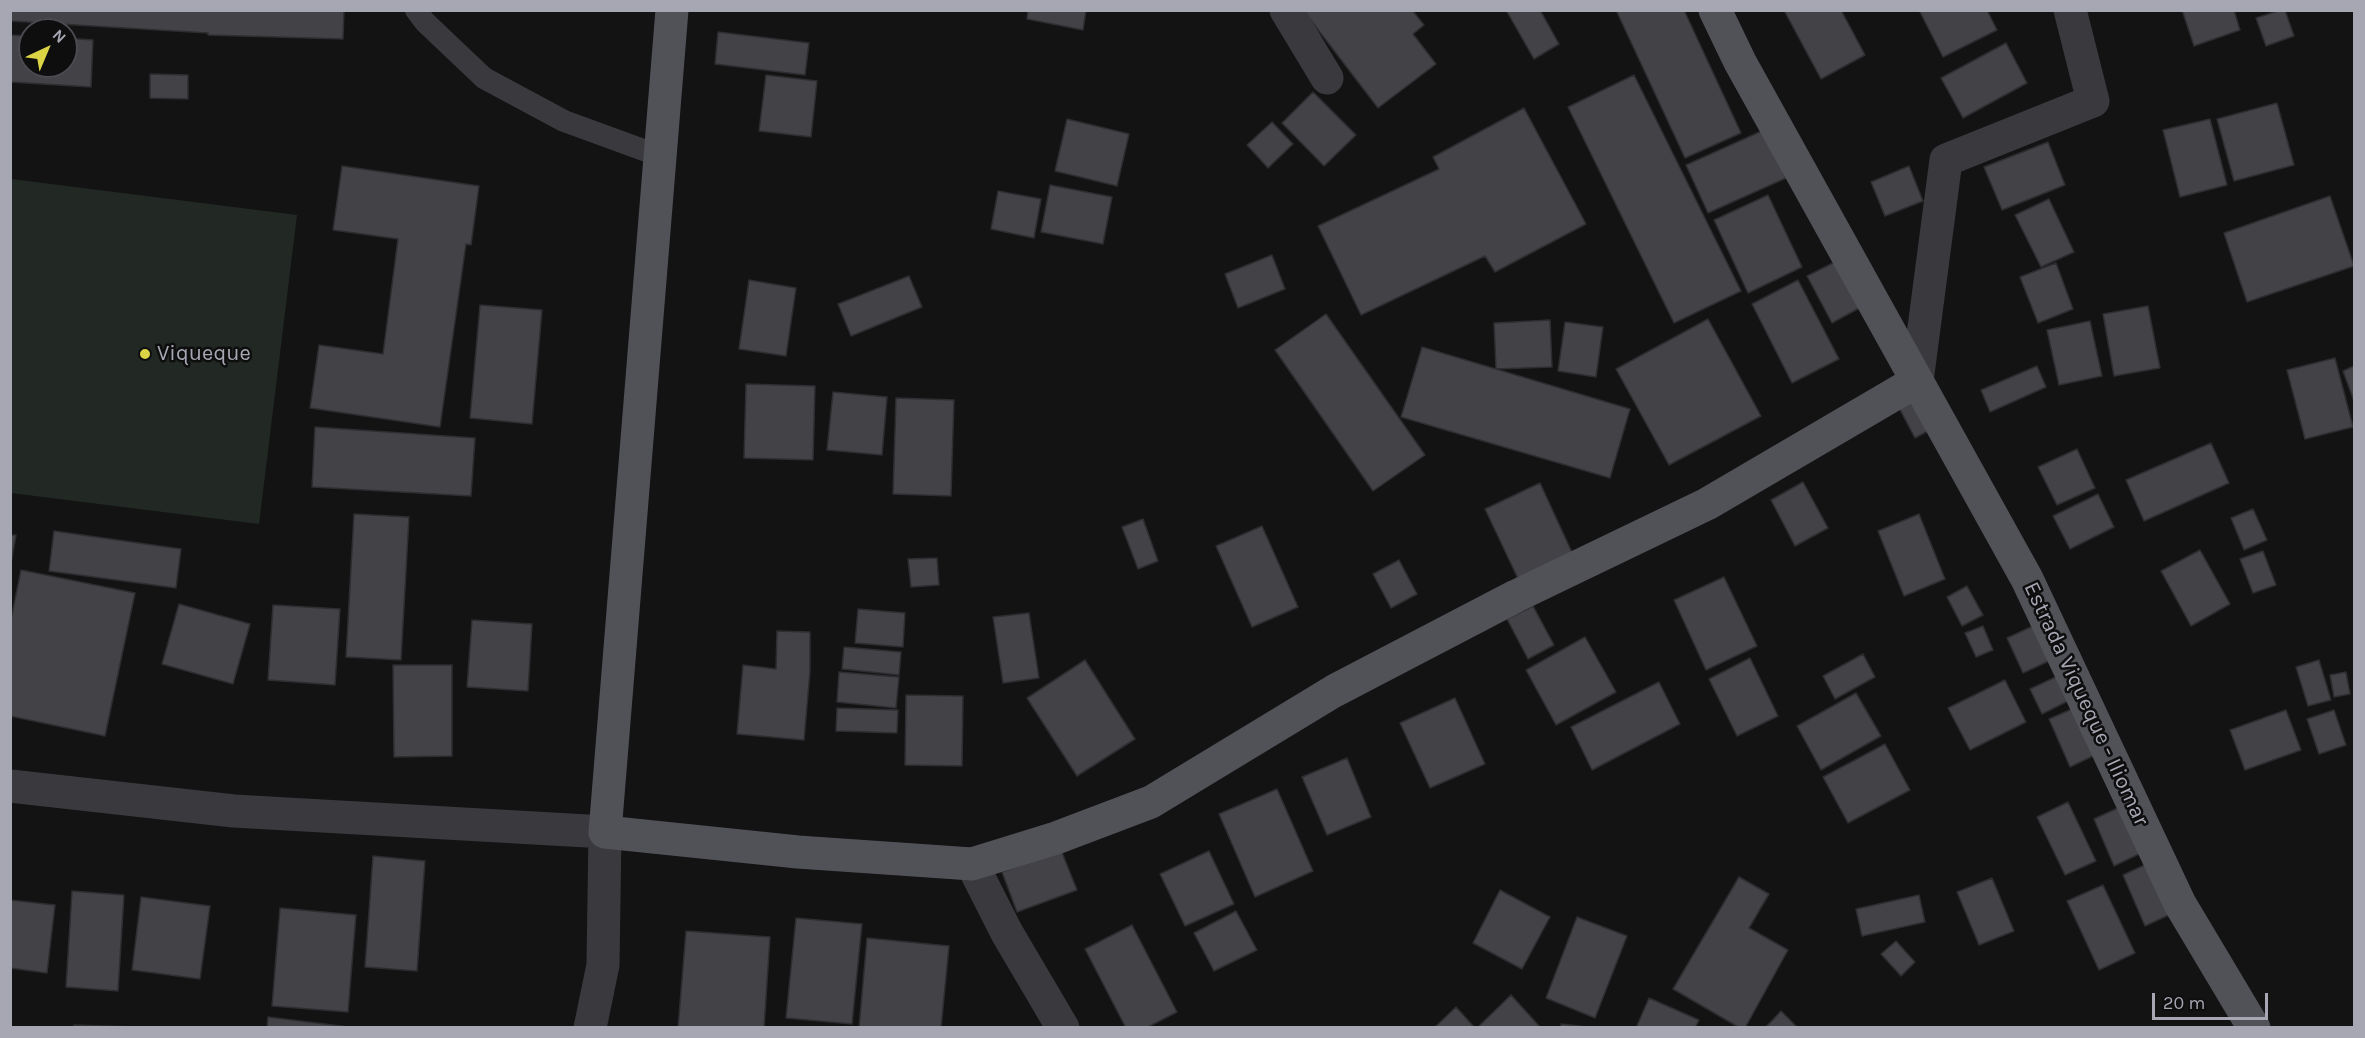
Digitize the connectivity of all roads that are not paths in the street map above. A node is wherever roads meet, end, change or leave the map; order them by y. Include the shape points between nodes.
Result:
1 (416, 10) edge
2 (672, 10) edge
3 (1286, 10) edge
4 (1715, 10) edge
5 (2070, 10) edge
6 (1327, 78) dead end
7 (660, 156) junction
8 (1917, 381) junction
9 (10, 786) edge
10 (605, 832) junction
11 (972, 864) junction
12 (590, 1028) edge
13 (1063, 1028) edge
14 (2254, 1028) edge

1 - 7 lane via 484,78 564,121
2 - 7 main road
3 - 6 street
4 - 8 main road, Estrada Viqueque - Iliomar
5 - 8 street via 2093,101 1946,160
7 - 10 main road
8 - 11 main road via 1707,504 1516,596 1334,691 1150,802 1056,838
8 - 14 main road, Estrada Viqueque - Iliomar via 2027,579 2180,904
9 - 10 street via 234,811
10 - 11 main road via 798,852
10 - 12 street via 603,965
11 - 13 street

